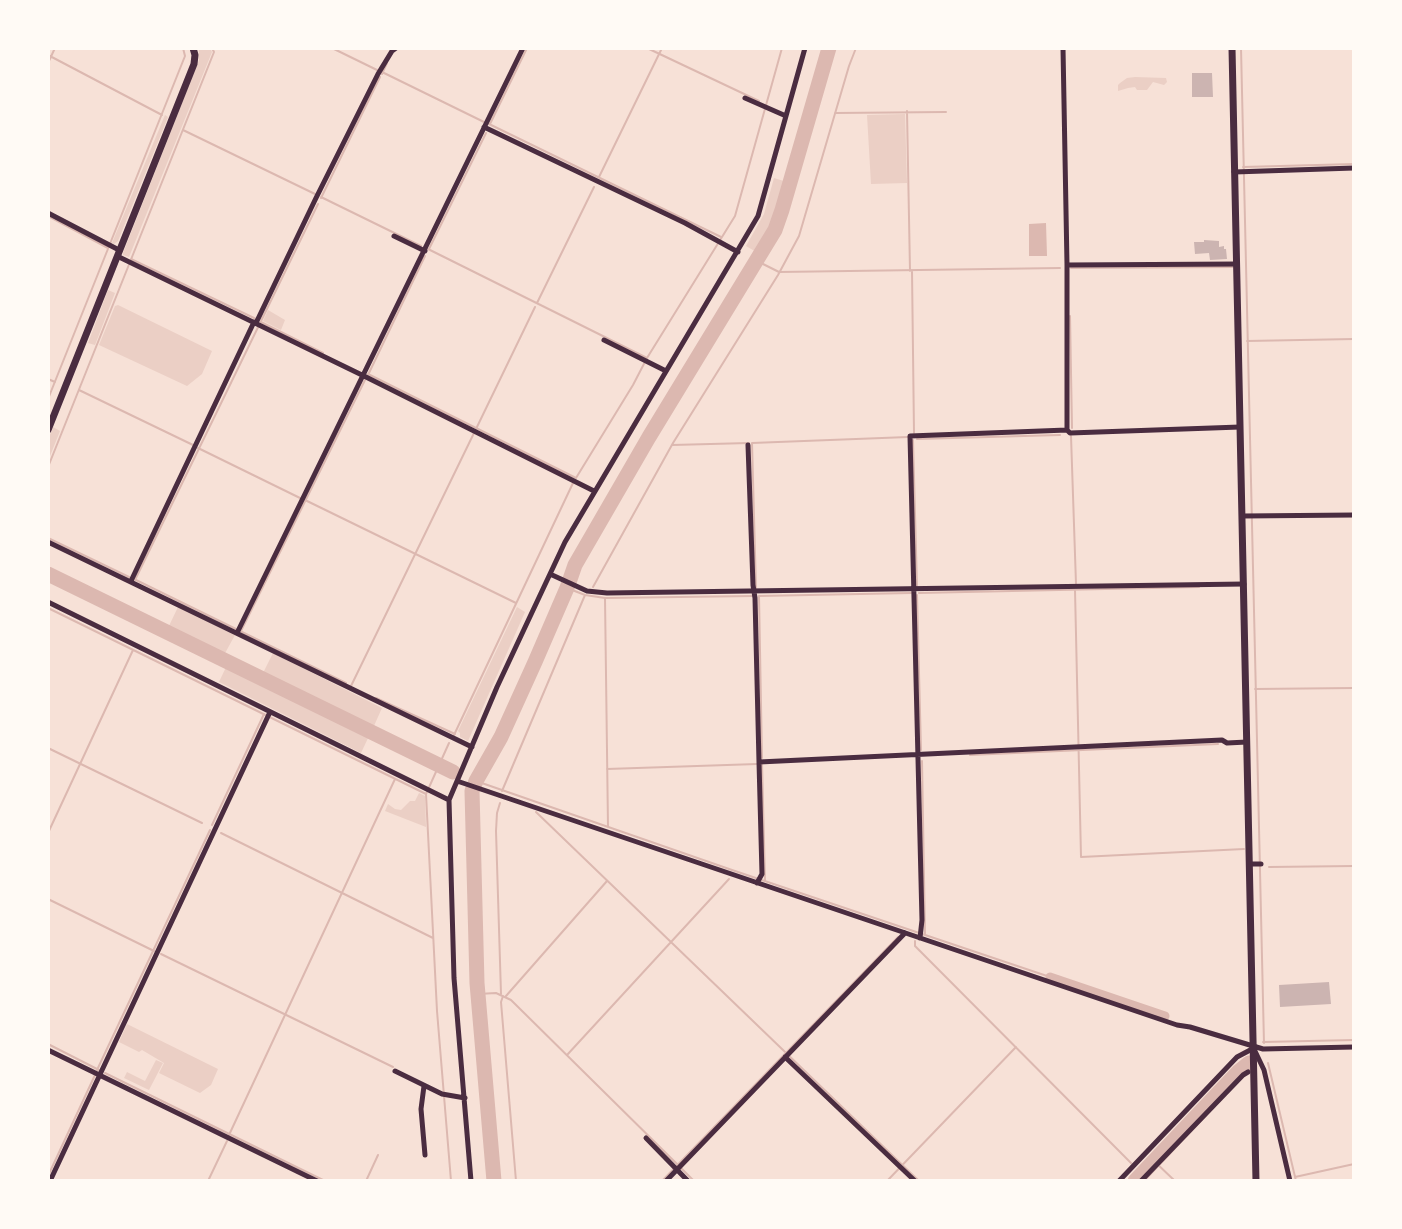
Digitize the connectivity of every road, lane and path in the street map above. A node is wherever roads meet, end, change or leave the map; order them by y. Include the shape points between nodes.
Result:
1 (194, 48) edge
2 (396, 48) edge
3 (523, 48) edge
4 (805, 48) edge
5 (1063, 48) edge
6 (1232, 48) edge
7 (745, 98) dead end
8 (786, 116) junction
9 (484, 127) junction
10 (1354, 168) edge
11 (1237, 172) junction
12 (48, 213) edge
13 (394, 236) dead end
14 (424, 251) junction
15 (738, 252) junction
16 (118, 253) junction
17 (1237, 264) junction
18 (1067, 265) junction
19 (257, 322) junction
20 (604, 340) dead end
21 (666, 372) junction
22 (364, 376) junction
23 (1240, 427) junction
24 (48, 430) edge
25 (1067, 430) junction
26 (748, 445) dead end
27 (594, 491) junction
28 (1354, 514) edge
29 (1248, 516) junction
30 (48, 542) edge
31 (550, 574) junction
32 (131, 581) junction
33 (1244, 584) junction
34 (913, 590) junction
35 (755, 592) junction
36 (48, 602) edge
37 (238, 631) junction
38 (268, 714) junction
39 (1247, 742) junction
40 (472, 747) junction
41 (918, 754) junction
42 (759, 763) junction
43 (460, 782) junction
44 (449, 800) junction
45 (759, 880) junction
46 (905, 933) junction
47 (920, 935) junction
48 (1354, 1047) edge
49 (1254, 1048) junction
50 (48, 1050) edge
51 (786, 1055) junction
52 (395, 1071) dead end
53 (1248, 1072) dead end
54 (100, 1074) junction
55 (424, 1086) junction
56 (465, 1098) junction
57 (646, 1138) dead end
58 (425, 1155) dead end
59 (677, 1168) junction
60 (50, 1181) edge
61 (317, 1181) edge
62 (471, 1181) edge
63 (666, 1181) edge
64 (688, 1181) edge
65 (915, 1181) edge
66 (1119, 1181) edge
67 (1142, 1181) edge
68 (1256, 1181) edge
69 (1290, 1181) edge

1 - 16 street via 194,64
2 - 19 street via 378,74
3 - 9 street
4 - 8 street
5 - 18 street
6 - 11 street
7 - 8 street
8 - 15 street via 762,206
9 - 14 street
9 - 15 street
10 - 11 street
11 - 17 street
12 - 16 street
13 - 14 street
14 - 22 street
15 - 21 street
16 - 19 street via 133,264
16 - 24 street
17 - 18 street
17 - 23 street
18 - 25 street
19 - 22 street
19 - 32 street
20 - 21 street
21 - 27 street
22 - 27 street
22 - 37 street
23 - 25 street via 1081,433
23 - 29 street
25 - 34 street via 910,436
26 - 35 street
27 - 31 street
28 - 29 street
29 - 33 street
30 - 32 street
31 - 35 street via 592,592
31 - 40 street
32 - 37 street
33 - 34 street
33 - 39 street
34 - 35 street
34 - 41 street
35 - 42 street
36 - 38 street
37 - 40 street
38 - 44 street
38 - 54 street
39 - 41 street
39 - 49 street via 1256,864
40 - 43 street
41 - 42 street
41 - 47 street
42 - 45 street
43 - 44 street
43 - 45 street
44 - 56 street via 454,978
45 - 46 street
46 - 47 street
46 - 51 street
47 - 49 street
48 - 49 street
49 - 66 street via 1237,1057
49 - 68 street
49 - 69 street via 1264,1070
50 - 54 street
51 - 59 street
51 - 65 street
52 - 55 street
53 - 67 street
54 - 60 street
54 - 61 street
55 - 56 street
55 - 58 street via 421,1109
56 - 62 street
57 - 59 street
59 - 63 street
59 - 64 street

